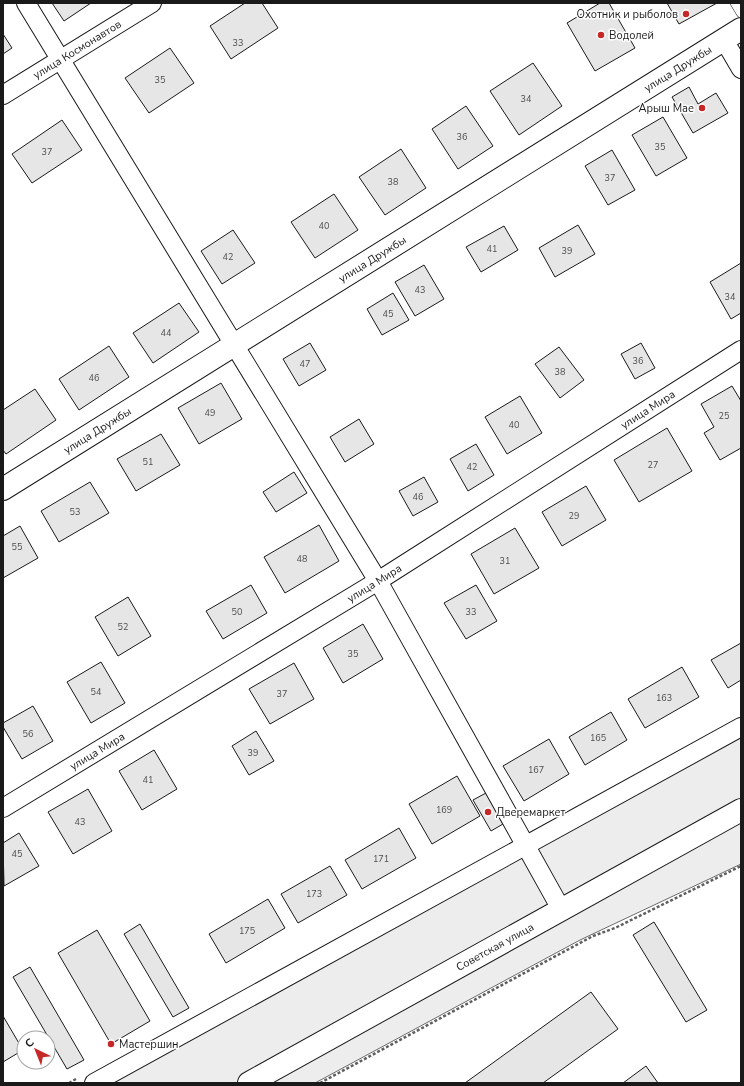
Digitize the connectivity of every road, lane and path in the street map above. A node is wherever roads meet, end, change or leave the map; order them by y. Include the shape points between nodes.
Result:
1 (26, 3) edge
2 (152, 3) edge
3 (735, 3) edge
4 (741, 13) edge
5 (732, 35) edge
6 (60, 60) junction
7 (741, 69) edge
8 (3, 95) edge
9 (234, 345) junction
10 (741, 350) edge
11 (3, 489) edge
12 (378, 581) junction
13 (741, 727) edge
14 (3, 808) edge
15 (741, 810) edge
16 (527, 846) junction
17 (741, 866) edge
18 (561, 910) junction
19 (94, 1083) edge
20 (249, 1083) edge
21 (320, 1083) edge

1 - 6 street
2 - 6 street, улица Космонавтов
3 - 4 lane
5 - 7 street
5 - 9 street, улица Дружбы
6 - 8 street, улица Космонавтов
6 - 9 street
9 - 11 street, улица Дружбы
9 - 12 street
10 - 12 street, улица Мира
12 - 14 street, улица Мира
12 - 16 street
13 - 16 street
15 - 18 street, Советская улица
16 - 18 street
16 - 19 street
17 - 21 path via 615,928 593,936
18 - 20 street, Советская улица

